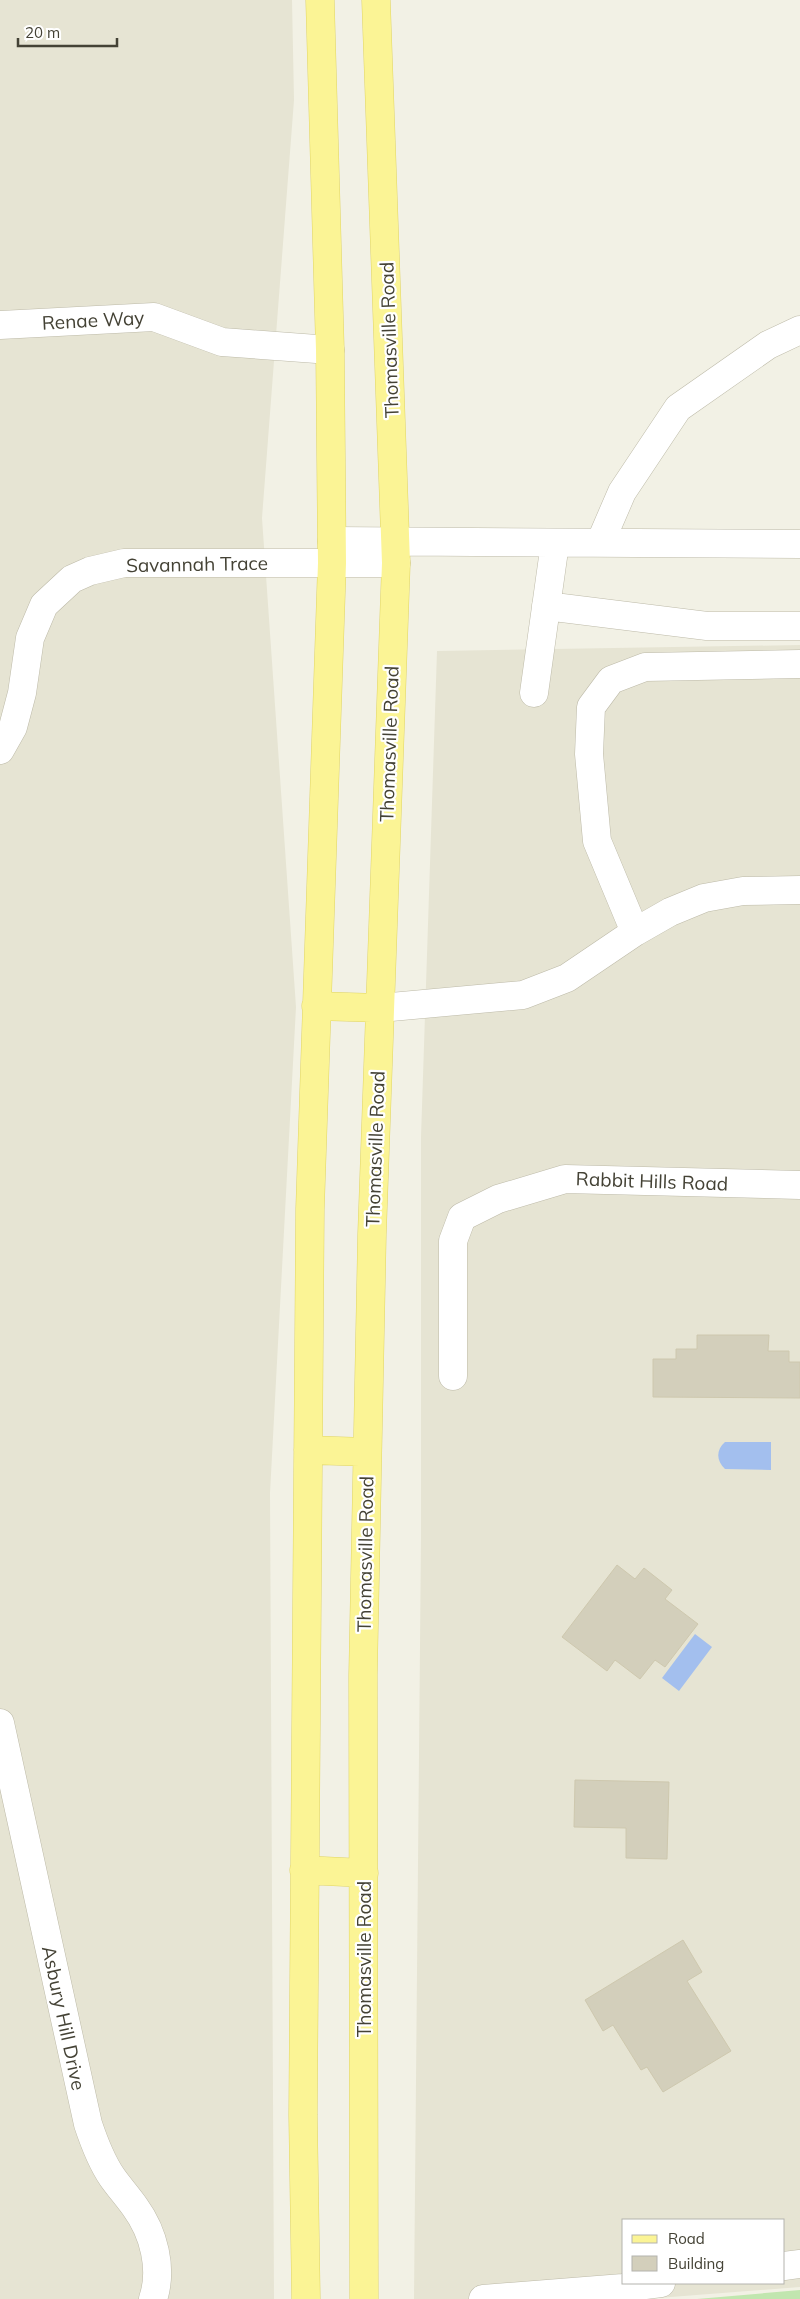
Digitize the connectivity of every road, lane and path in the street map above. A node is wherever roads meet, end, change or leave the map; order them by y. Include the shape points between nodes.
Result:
1 (320, 0) edge
2 (376, 0) edge
3 (0, 325) edge
4 (800, 330) edge
5 (330, 350) junction
6 (555, 543) junction
7 (600, 543) junction
8 (800, 544) edge
9 (332, 552) junction
10 (396, 553) junction
11 (546, 606) junction
12 (800, 626) edge
13 (800, 664) edge
14 (534, 693) dead end
15 (0, 750) edge
16 (800, 890) edge
17 (635, 932) junction
18 (316, 1006) junction
19 (380, 1008) junction
20 (800, 1185) edge
21 (453, 1376) dead end
22 (308, 1450) junction
23 (367, 1452) junction
24 (0, 1723) edge
25 (304, 1870) junction
26 (364, 1874) junction
27 (800, 2264) edge
28 (785, 2266) edge
29 (653, 2284) edge
30 (153, 2299) edge
31 (306, 2299) edge
32 (364, 2299) edge
33 (483, 2299) edge

1 - 5 main road
2 - 10 main road, Thomasville Road
3 - 5 street, Renae Way via 154,317 222,342
4 - 7 street via 768,345 678,408 622,492
5 - 9 main road
6 - 7 street, Savannah Trace
6 - 10 street, Savannah Trace
6 - 11 street
7 - 8 street, Savannah Trace
9 - 10 street, Savannah Trace
9 - 15 street, Savannah Trace via 124,563 72,579 44,605 30,638 13,727
9 - 18 main road
10 - 19 main road, Thomasville Road
11 - 12 street via 707,626
11 - 14 street
13 - 17 street via 645,667 611,680 591,707 589,754 597,841
16 - 17 street via 743,891 704,898
17 - 19 street via 567,978 523,995
18 - 19 main road
18 - 22 main road
19 - 23 main road, Thomasville Road
20 - 21 street, Rabbit Hills Road via 566,1179 498,1199 462,1217 453,1241
22 - 23 main road
22 - 25 main road
23 - 26 main road, Thomasville Road
24 - 30 street, Asbury Hill Drive via 88,2124 111,2176 151,2236 158,2266
25 - 26 main road
25 - 31 main road via 302,2115
26 - 32 main road, Thomasville Road
27 - 28 street
29 - 33 street

